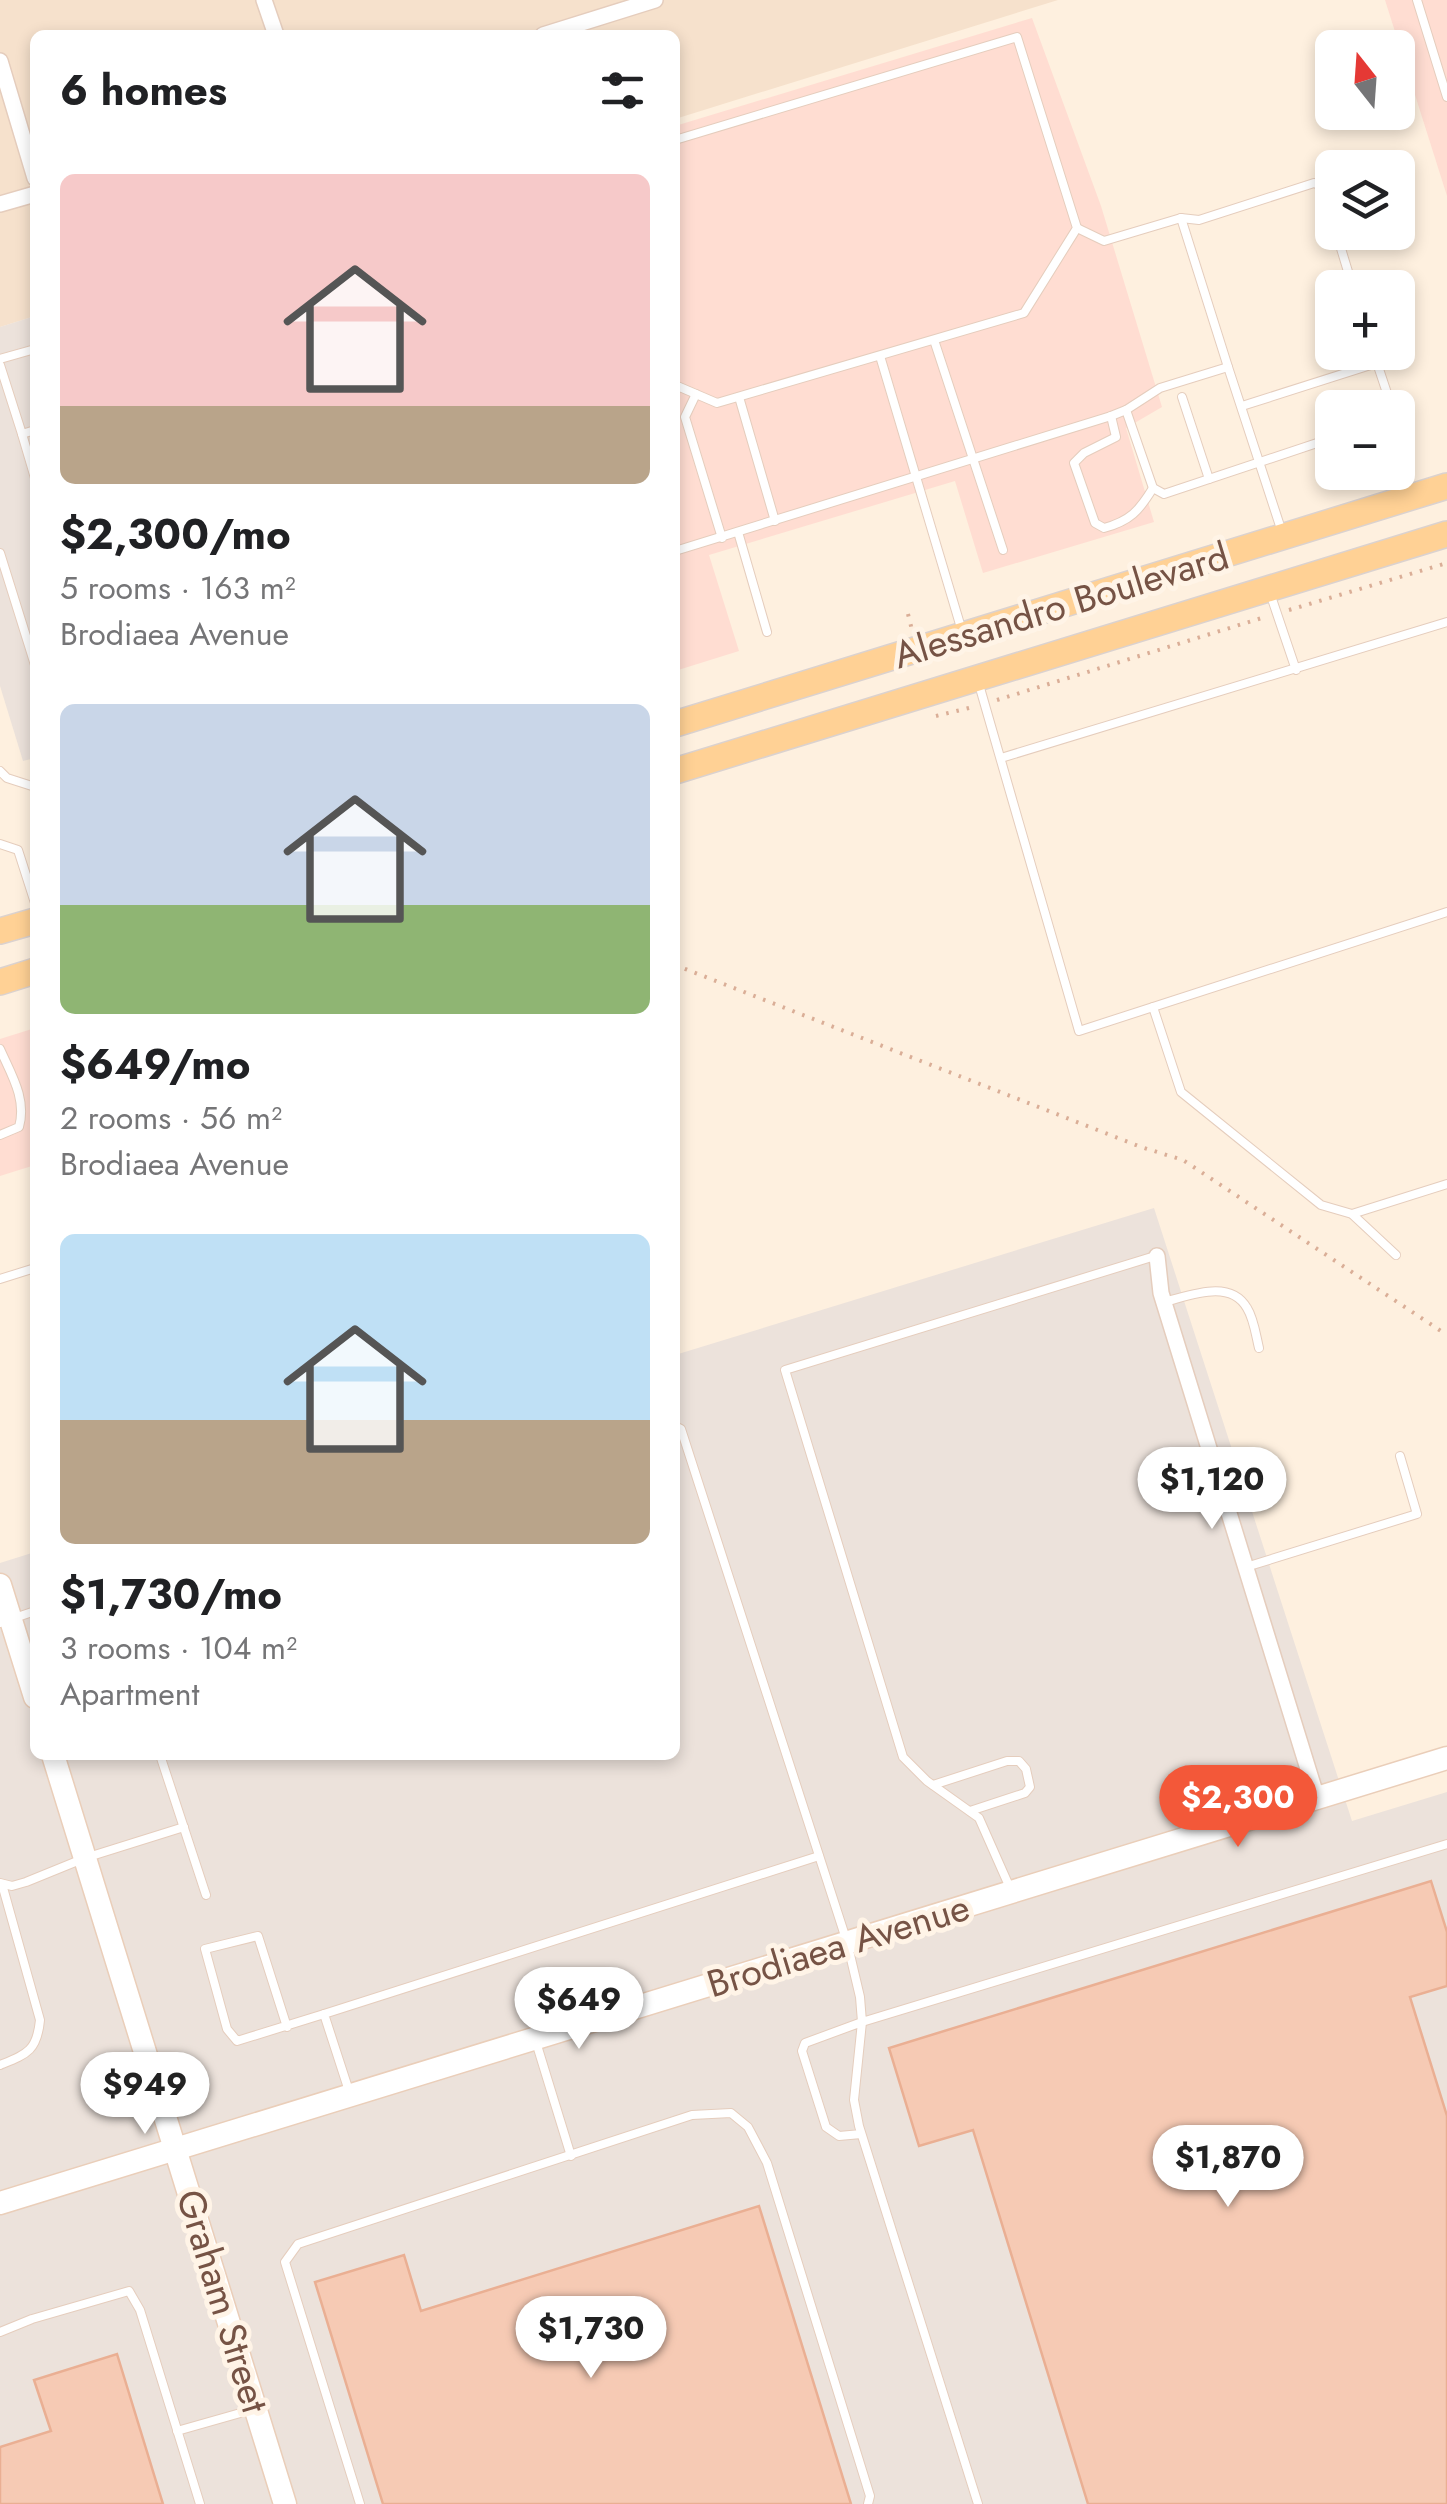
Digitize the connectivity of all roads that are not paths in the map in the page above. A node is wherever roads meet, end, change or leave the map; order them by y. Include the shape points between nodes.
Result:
1 (264, 0) edge
2 (655, 0) edge
3 (1417, 0) edge
4 (274, 30) edge
5 (559, 30) edge
6 (0, 61) edge
7 (1447, 97) edge
8 (680, 138) edge
9 (30, 161) edge
10 (1315, 183) edge
11 (30, 195) edge
12 (0, 204) edge
13 (1182, 218) junction
14 (1076, 228) junction
15 (934, 340) junction
16 (30, 350) edge
17 (880, 356) junction
18 (0, 362) edge
19 (1228, 368) junction
20 (1355, 370) edge
21 (680, 387) edge
22 (696, 394) junction
23 (740, 397) junction
24 (1182, 397) dead end
25 (1242, 406) junction
26 (1126, 410) junction
27 (1110, 416) junction
28 (30, 432) edge
29 (22, 434) junction
30 (1315, 444) edge
31 (972, 460) junction
32 (30, 461) edge
33 (1260, 462) junction
34 (917, 477) junction
35 (1209, 479) junction
36 (1447, 486) edge
37 (1152, 488) junction
38 (775, 521) junction
39 (738, 532) junction
40 (1447, 534) edge
41 (1284, 536) junction
42 (722, 538) junction
43 (680, 549) edge
44 (1003, 550) dead end
45 (0, 553) edge
46 (1273, 601) junction
47 (1447, 622) edge
48 (767, 632) dead end
49 (963, 635) junction
50 (30, 648) edge
51 (1296, 670) junction
52 (976, 676) junction
53 (680, 722) edge
54 (1001, 758) junction
55 (680, 769) edge
56 (0, 771) edge
57 (30, 785) edge
58 (0, 844) edge
59 (30, 888) edge
60 (1447, 912) edge
61 (30, 923) edge
62 (0, 932) edge
63 (30, 973) edge
64 (0, 982) edge
65 (1153, 1007) junction
66 (0, 1049) edge
67 (0, 1135) edge
68 (1447, 1184) edge
69 (1352, 1214) junction
70 (1396, 1255) dead end
71 (1156, 1256) joint
72 (30, 1270) edge
73 (0, 1279) edge
74 (1164, 1302) junction
75 (1259, 1348) dead end
76 (680, 1429) edge
77 (1400, 1456) dead end
78 (1246, 1566) junction
79 (0, 1585) edge
80 (30, 1613) edge
81 (5, 1621) edge
82 (30, 1684) edge
83 (1447, 1758) edge
84 (55, 1760) edge
85 (162, 1760) edge
86 (933, 1784) junction
87 (1317, 1798) junction
88 (970, 1811) junction
89 (184, 1827) junction
90 (1447, 1844) edge
91 (819, 1856) junction
92 (86, 1858) junction
93 (1, 1884) edge
94 (1011, 1892) junction
95 (206, 1895) dead end
96 (847, 1942) junction
97 (324, 2014) junction
98 (862, 2022) junction
99 (287, 2027) junction
100 (535, 2038) junction
101 (0, 2065) edge
102 (350, 2095) junction
103 (861, 2134) junction
104 (176, 2148) junction
105 (571, 2156) junction
106 (0, 2203) edge
107 (0, 2332) edge
108 (256, 2408) junction
109 (177, 2431) junction
110 (200, 2504) edge
111 (285, 2504) edge
112 (360, 2504) edge
113 (868, 2504) edge
114 (978, 2504) edge

1 - 4 street
2 - 5 street
3 - 7 lane
6 - 9 street
8 - 14 lane via 1017,36
10 - 13 lane via 1199,220
11 - 12 street
13 - 14 lane via 1104,241
13 - 19 lane
14 - 15 lane via 1024,313
15 - 17 lane
15 - 31 lane
16 - 18 lane
17 - 23 lane
17 - 34 lane
18 - 29 lane
19 - 25 lane
19 - 26 lane via 1160,388
20 - 25 lane
21 - 22 lane
22 - 23 lane via 717,403
22 - 42 lane via 685,417
23 - 38 lane
24 - 35 lane
25 - 33 lane
26 - 27 lane
26 - 37 lane
27 - 31 lane
27 - 37 lane via 1116,437 1074,463 1095,523 1104,528 1126,522
28 - 29 lane
29 - 32 lane
30 - 33 lane
31 - 34 lane
31 - 44 lane
33 - 35 lane
33 - 41 lane
34 - 38 lane
34 - 49 lane
35 - 37 lane via 1164,494
36 - 41 main road, Alessandro Boulevard
38 - 39 lane
39 - 42 lane
39 - 48 lane
40 - 46 main road, Alessandro Boulevard
41 - 49 main road, Alessandro Boulevard
42 - 43 lane
45 - 50 lane
46 - 51 lane
46 - 52 main road, Alessandro Boulevard
47 - 51 lane
49 - 52 main road
49 - 53 main road, Alessandro Boulevard
51 - 54 lane
52 - 54 lane
52 - 55 main road, Alessandro Boulevard
54 - 65 lane via 1079,1031
56 - 57 lane
58 - 59 lane via 18,850
60 - 65 lane
61 - 62 main road
63 - 64 main road
65 - 69 lane via 1181,1092 1322,1205
66 - 67 lane via 23,1112 19,1127
68 - 69 lane
69 - 70 lane
71 - 74 street
71 - 86 lane via 785,1370 903,1757
72 - 73 lane
74 - 75 lane via 1214,1289 1234,1296 1247,1306
74 - 78 street
76 - 91 lane
77 - 78 lane via 1417,1514
78 - 87 street
79 - 81 street
80 - 81 lane
81 - 82 street
83 - 87 street, Brodiaea Avenue
84 - 92 street, Graham Street
85 - 89 lane
86 - 88 lane
86 - 88 lane via 1007,1761 1026,1768 1026,1794
87 - 94 street, Brodiaea Avenue
88 - 94 lane
89 - 92 lane
89 - 95 lane
90 - 98 lane
91 - 96 lane
91 - 97 lane
92 - 93 lane via 26,1882
92 - 104 street, Graham Street
93 - 101 lane via 40,2020 38,2041 24,2056
94 - 96 street, Brodiaea Avenue
96 - 98 lane
96 - 100 street, Brodiaea Avenue
97 - 99 lane
97 - 102 lane
98 - 103 lane via 854,2100
98 - 103 lane via 814,2037 802,2051 826,2127 839,2136
99 - 99 lane via 237,2041 227,2029 205,1950 258,1936
100 - 102 street, Brodiaea Avenue
100 - 105 lane
102 - 104 street, Brodiaea Avenue
103 - 114 lane
104 - 106 street, Brodiaea Avenue
104 - 108 street, Graham Street
105 - 112 lane via 298,2244 286,2262
105 - 113 lane via 692,2115 731,2113 748,2127 767,2163
107 - 109 lane via 128,2291 140,2310
108 - 109 lane
108 - 111 street, Graham Street
109 - 110 lane

